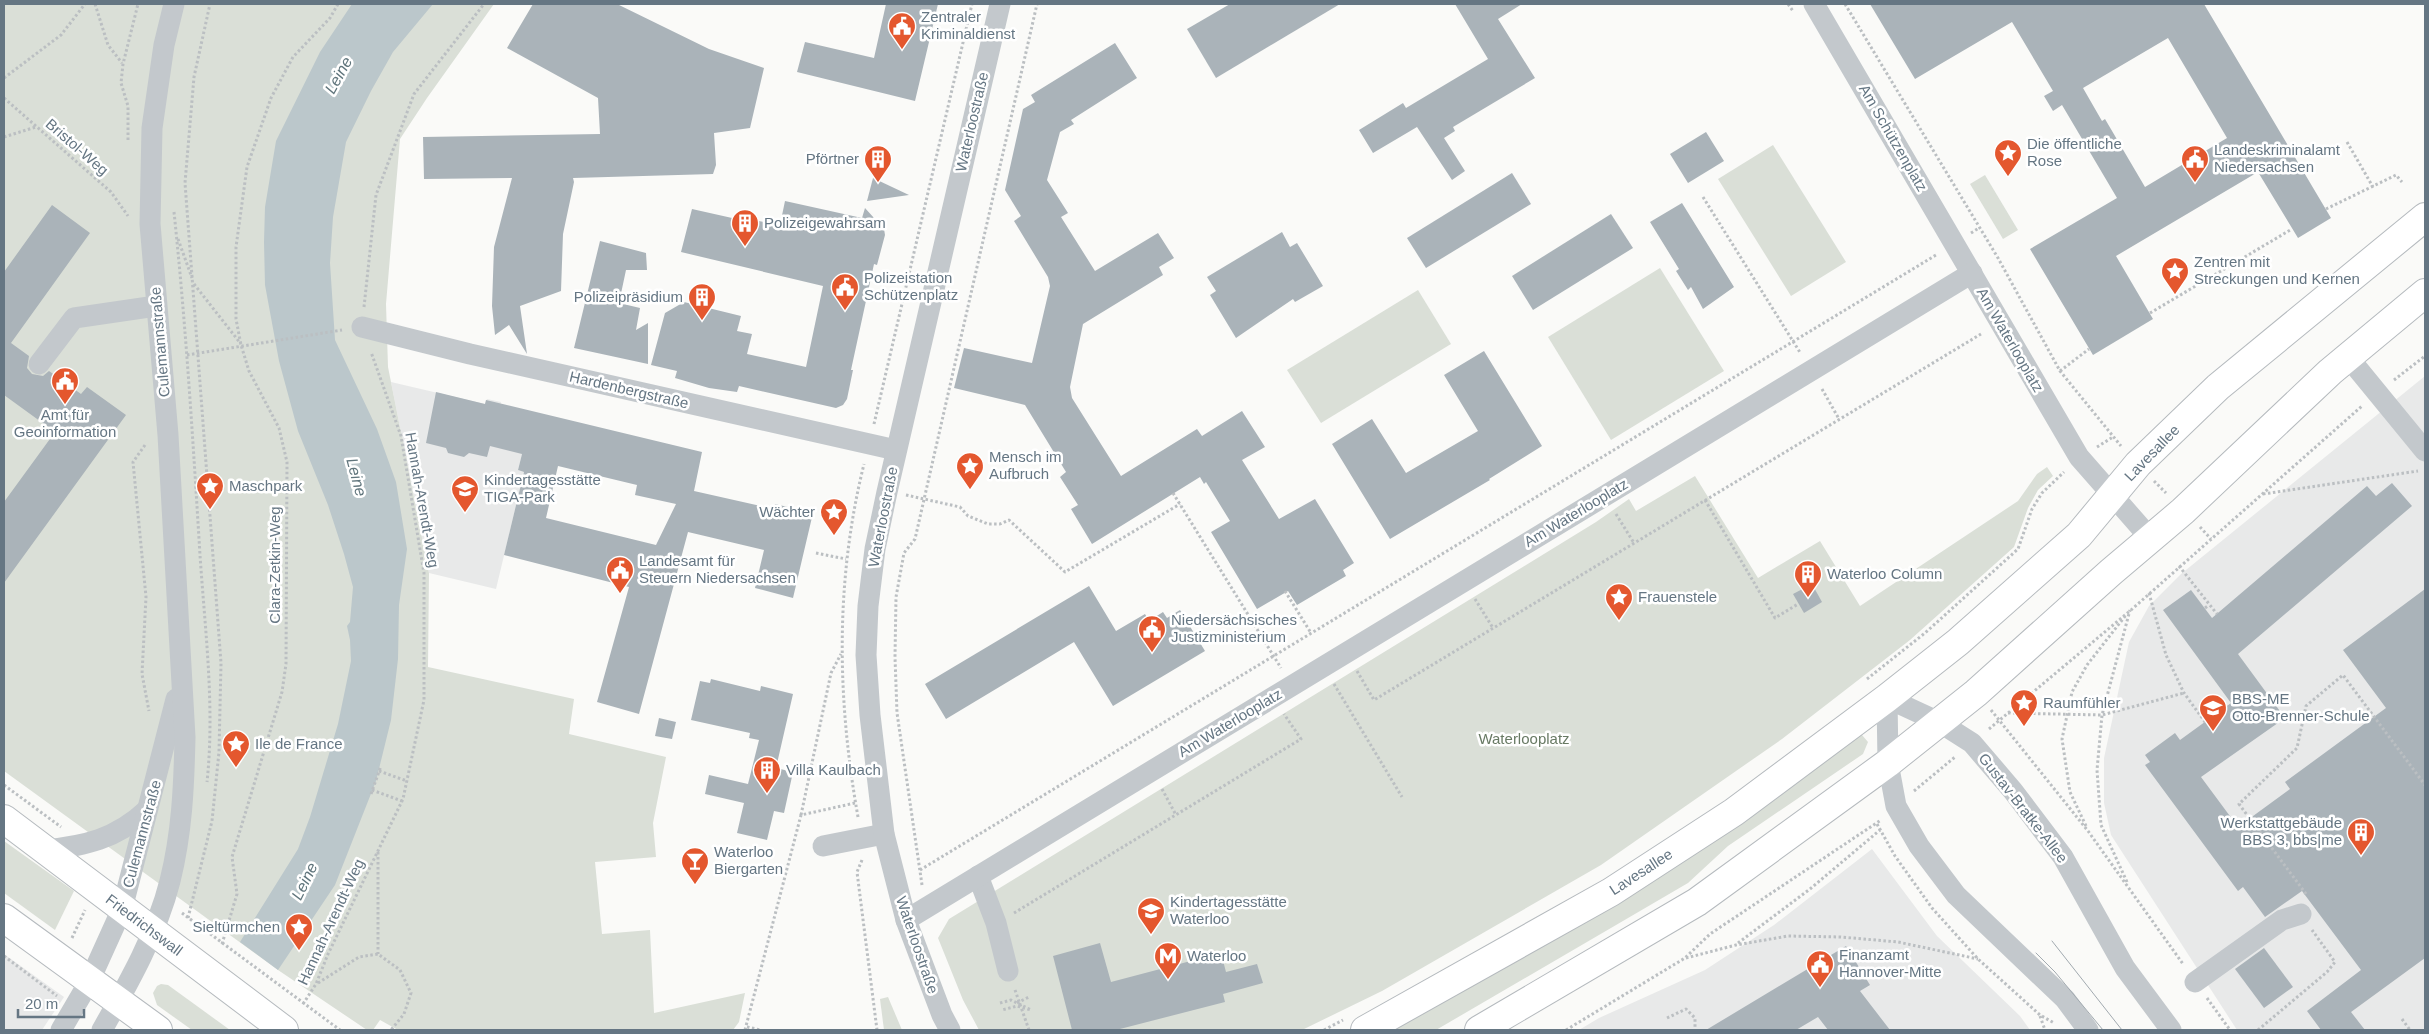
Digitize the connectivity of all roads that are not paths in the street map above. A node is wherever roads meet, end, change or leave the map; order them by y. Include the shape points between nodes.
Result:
1 (174, 4) edge
2 (1000, 4) edge
3 (1814, 4) edge
4 (2425, 217) edge
5 (1972, 273) junction
6 (2425, 292) edge
7 (156, 306) junction
8 (353, 328) road end
9 (2348, 356) junction
10 (39, 364) dead end
11 (896, 450) junction
12 (2425, 451) edge
13 (2113, 495) junction
14 (2150, 538) junction
15 (180, 682) junction
16 (1887, 698) junction
17 (1939, 722) junction
18 (1888, 763) junction
19 (147, 810) junction
20 (4, 819) edge
21 (884, 834) junction
22 (823, 846) dead end
23 (44, 850) junction
24 (978, 876) junction
25 (122, 909) junction
26 (2301, 914) road end
27 (4, 918) edge
28 (906, 920) junction
29 (152, 932) junction
30 (1008, 971) road end
31 (90, 982) junction
32 (2195, 982) road end
33 (118, 1001) junction
34 (1369, 1025) edge
35 (61, 1030) edge
36 (102, 1030) edge
37 (158, 1030) edge
38 (284, 1030) edge
39 (950, 1030) edge
40 (1480, 1030) edge
41 (2088, 1030) edge
42 (2171, 1030) edge

1 - 7 street, Culemannstraße via 164,45 152,128 150,224
2 - 11 street, Waterloostraße
3 - 5 street, Am Schützenplatz
4 - 13 main road, Lavesallee via 2218,387 2138,464
5 - 13 street, Am Waterlooplatz via 2079,457
5 - 24 street, Am Waterlooplatz
6 - 9 main road
7 - 10 street via 74,318
7 - 15 street, Culemannstraße via 168,435
8 - 11 street, Hardenbergstraße
9 - 12 street
9 - 14 main road
11 - 21 street, Waterloostraße via 875,549 866,655
13 - 14 street, Am Waterlooplatz
13 - 16 main road, Lavesallee via 2079,535 2025,584
14 - 17 main road
15 - 19 street, Culemannstraße
15 - 29 street, Culemannstraße via 185,737 181,824 170,881
16 - 17 street, Gustav-Bratke-Allee
16 - 18 street
16 - 34 main road, Lavesallee via 1734,812 1611,892
17 - 18 main road
17 - 42 street, Gustav-Bratke-Allee via 1972,743 2063,857 2125,968
18 - 40 main road via 1697,902
18 - 41 street via 1896,806 1919,846 1956,895 2065,999
19 - 23 street via 132,824 101,840
19 - 25 street, Culemannstraße
20 - 23 main road, Friedrichswall
21 - 22 street
21 - 28 street, Waterloostraße
23 - 25 main road, Friedrichswall
24 - 28 street, Am Waterlooplatz
24 - 30 street via 996,923
25 - 29 main road, Friedrichswall
25 - 31 street, Culemannstraße
26 - 32 street via 2282,920
27 - 31 main road
28 - 39 street, Waterloostraße
29 - 33 street, Culemannstraße
29 - 38 main road, Friedrichswall
31 - 33 main road
31 - 35 street, Culemannstraße
33 - 36 street, Culemannstraße
33 - 37 main road

